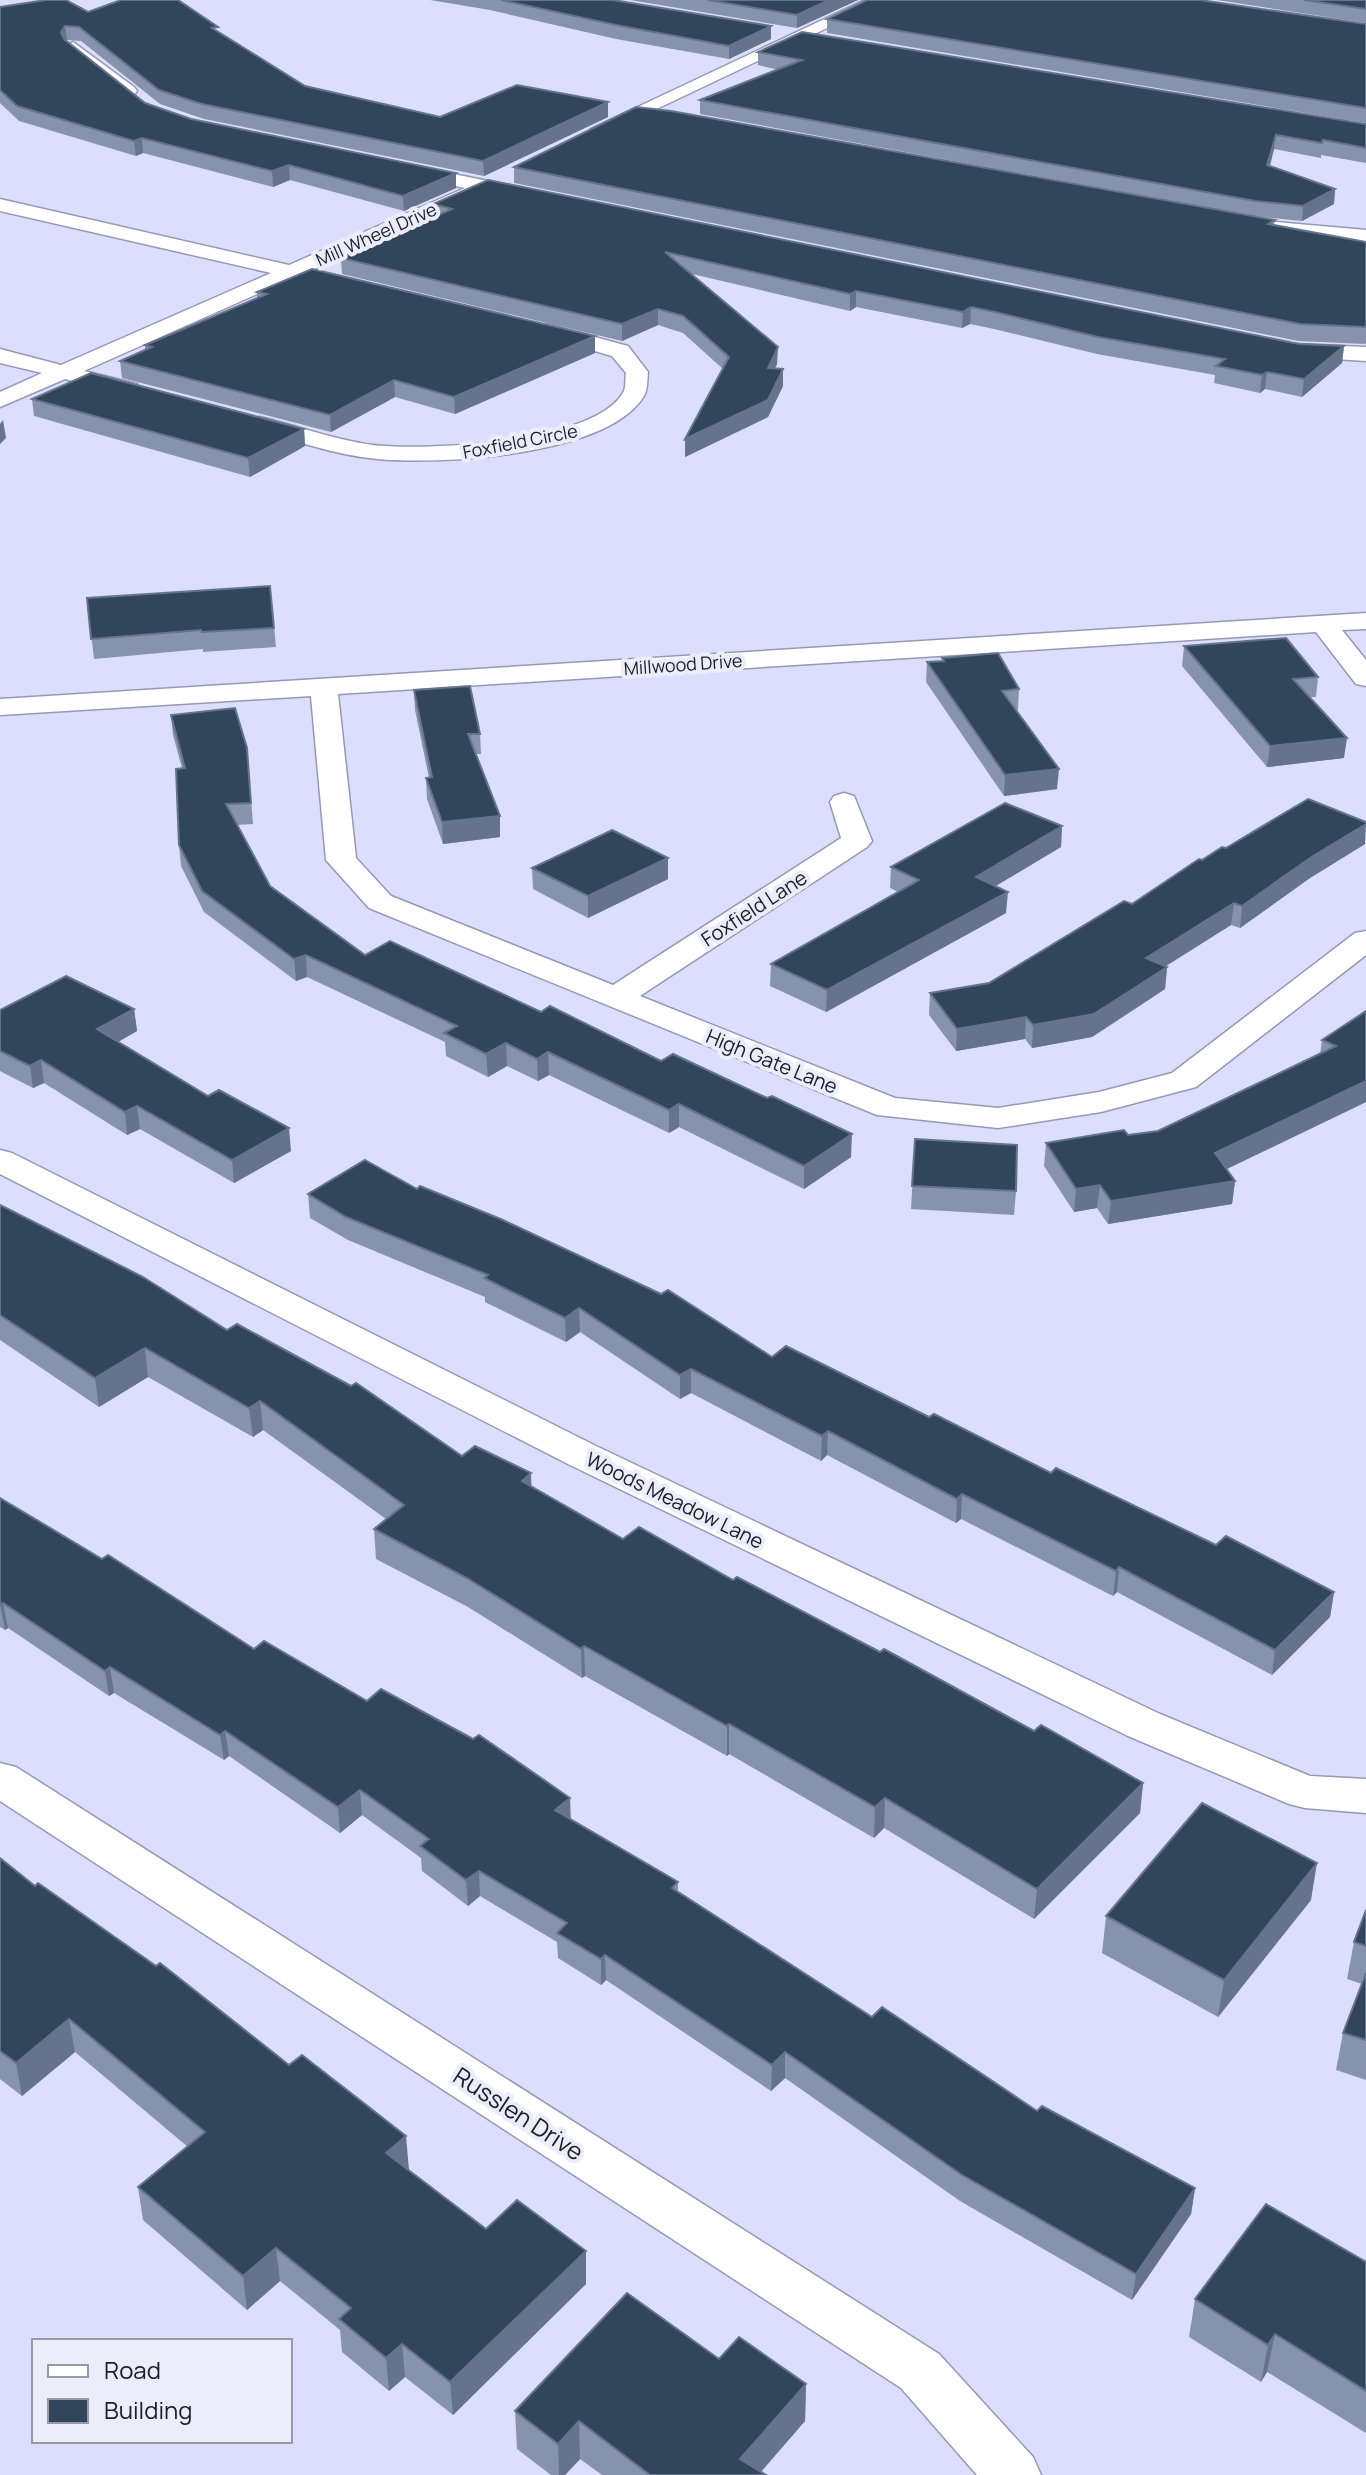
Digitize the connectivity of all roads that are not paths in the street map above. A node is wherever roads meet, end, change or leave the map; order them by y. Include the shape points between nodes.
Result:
1 (878, 0) edge
2 (771, 31) edge
3 (798, 36) junction
4 (826, 41) edge
5 (73, 47) edge
6 (141, 102) edge
7 (637, 111) junction
8 (668, 116) edge
9 (582, 138) edge
10 (394, 168) edge
11 (512, 173) edge
12 (485, 186) junction
13 (547, 199) edge
14 (0, 205) edge
15 (1237, 222) edge
16 (1366, 236) edge
17 (290, 271) junction
18 (367, 289) edge
19 (522, 325) edge
20 (1283, 348) edge
21 (1366, 354) edge
22 (0, 356) edge
23 (63, 372) junction
24 (155, 396) edge
25 (0, 400) edge
26 (231, 417) edge
27 (1366, 621) edge
28 (1323, 623) junction
29 (1366, 678) edge
30 (324, 686) junction
31 (0, 707) edge
32 (844, 802) dead end
33 (1366, 940) edge
34 (615, 998) junction
35 (0, 1160) edge
36 (0, 1779) edge
37 (1366, 1796) edge
38 (1013, 2475) edge

1 - 3 street
2 - 3 street
3 - 4 street
3 - 7 street
5 - 6 street
7 - 8 street
7 - 9 street
10 - 12 street
11 - 12 street, Mill Wheel Drive
12 - 13 street
12 - 17 street, Mill Wheel Drive
14 - 17 street
15 - 16 street
17 - 18 street
17 - 23 street, Mill Wheel Drive
19 - 26 street, Foxfield Circle via 620,351 637,372 635,393 613,414 576,432 457,454 388,453
20 - 21 street
22 - 23 street
23 - 24 street
23 - 25 street, Mill Wheel Drive
27 - 28 street, Millwood Drive
28 - 29 street
28 - 30 street, Millwood Drive
30 - 31 street, Millwood Drive
30 - 34 street, High Gate Lane via 341,860 380,902
32 - 34 street, Foxfield Lane via 857,841
33 - 34 street, High Gate Lane via 1184,1080 1101,1102 998,1118 889,1108
35 - 37 street, Woods Meadow Lane via 582,1455 1144,1725 1305,1792
36 - 38 street, Russlen Drive via 920,2371

